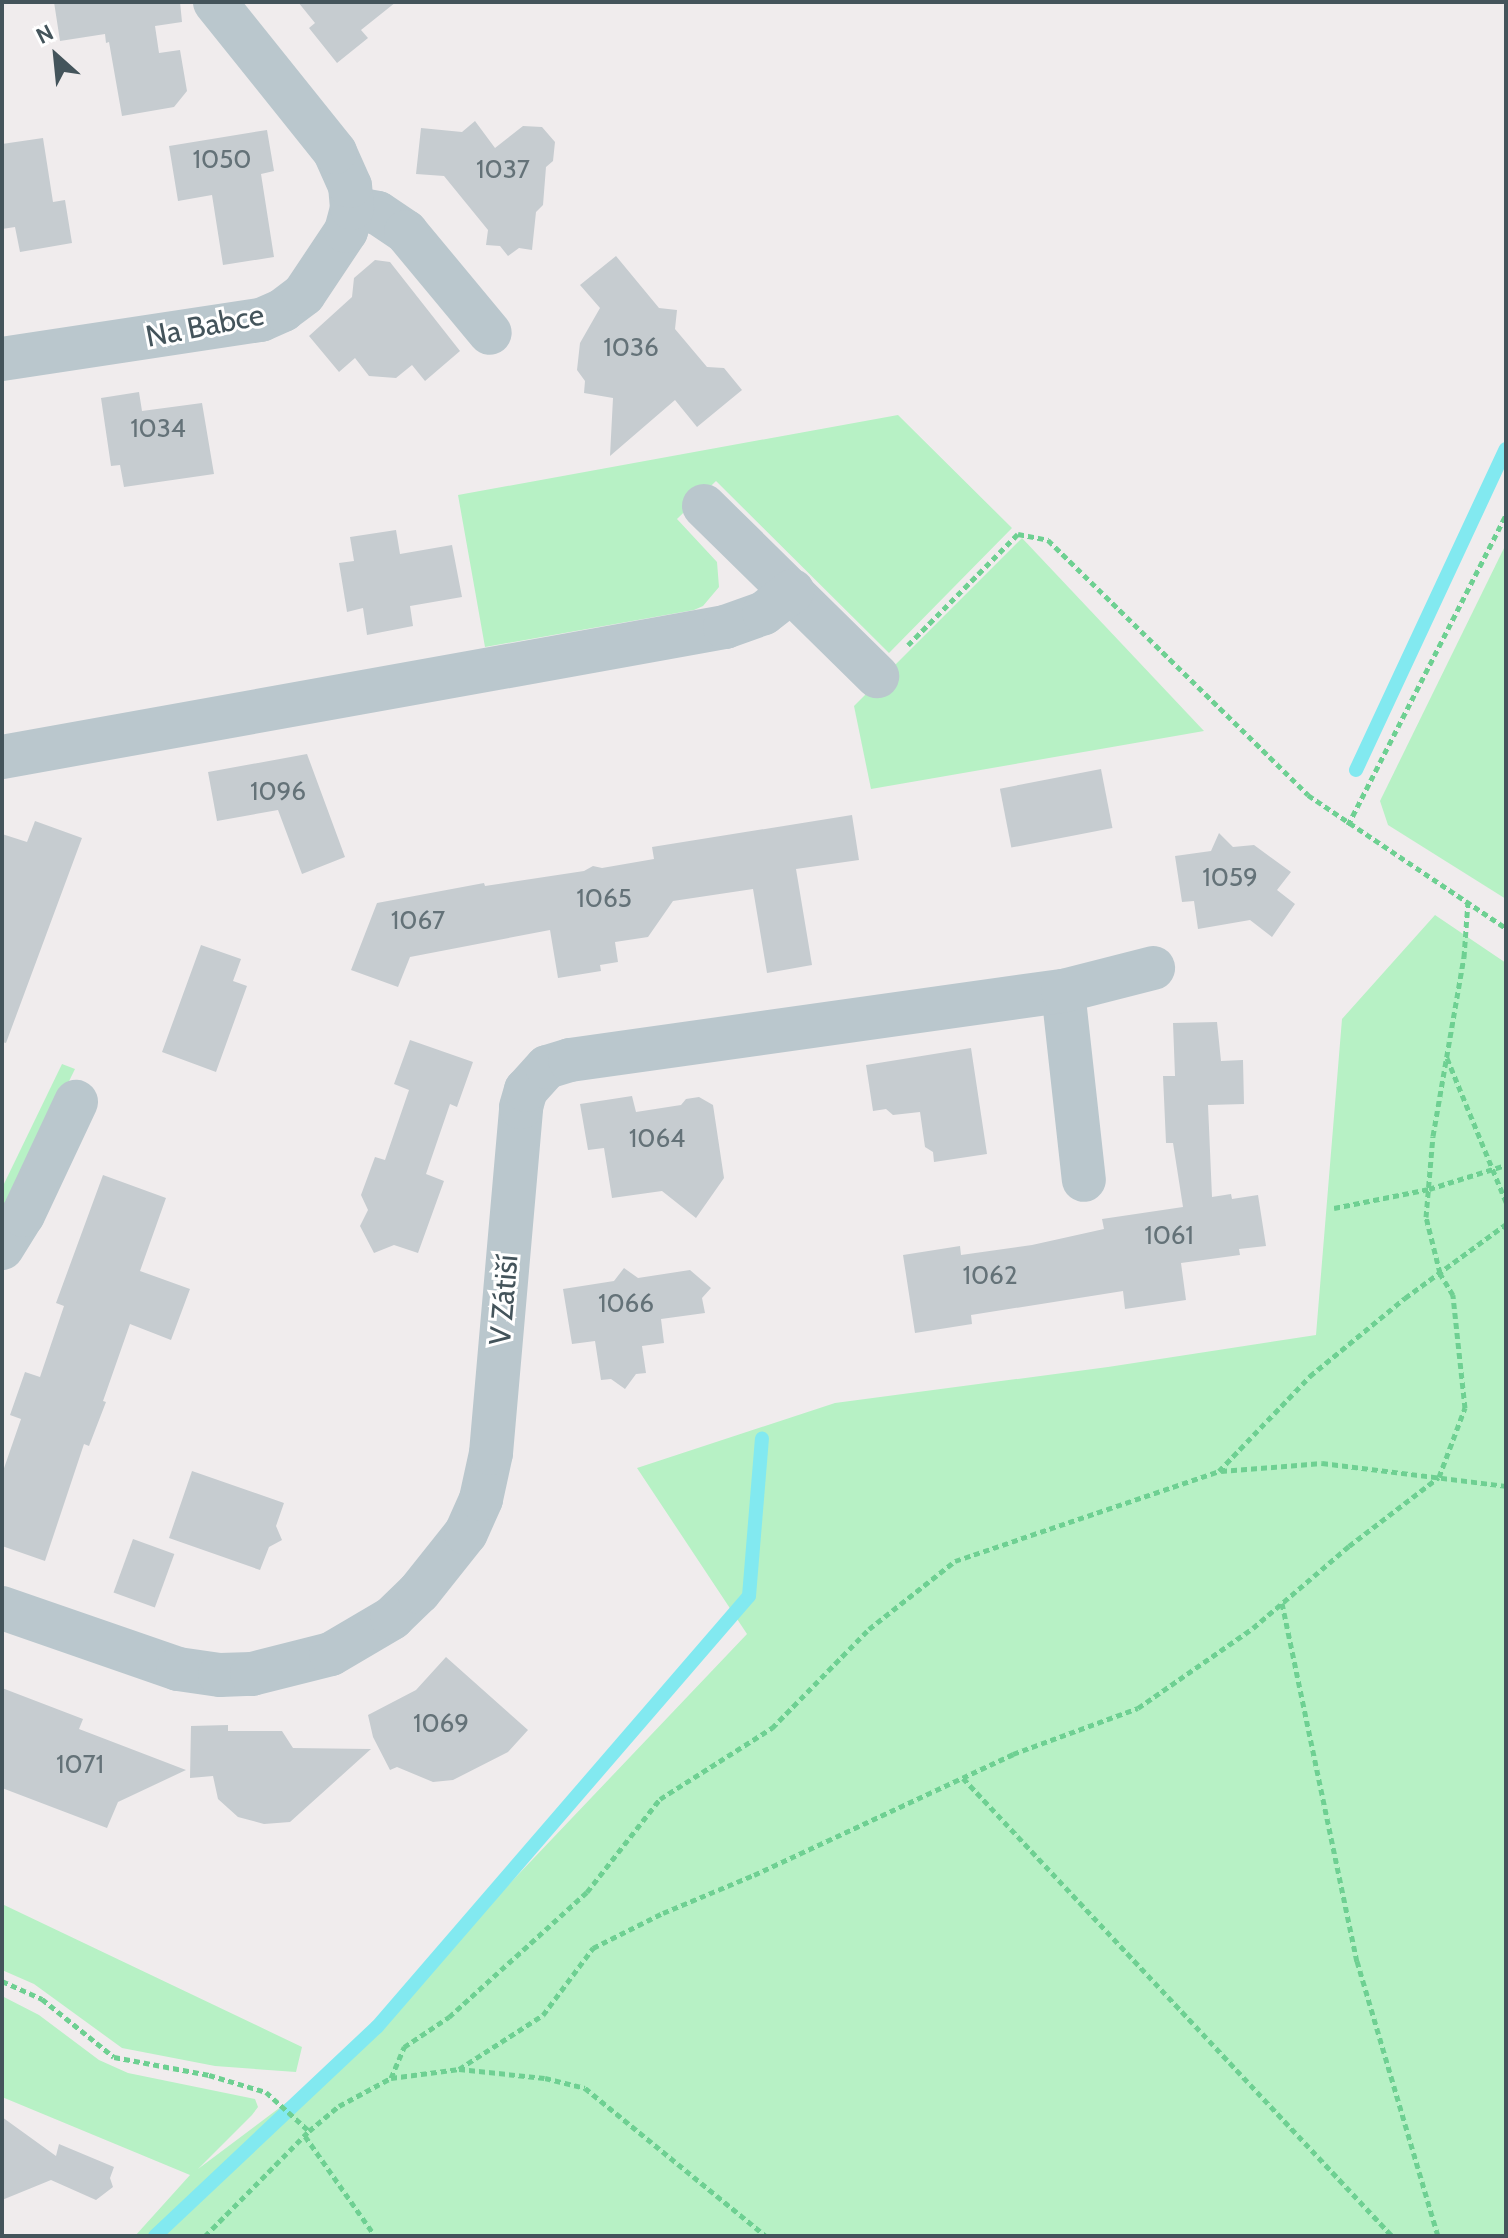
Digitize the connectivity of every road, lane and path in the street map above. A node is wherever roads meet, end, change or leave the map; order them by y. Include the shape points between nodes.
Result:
1 (215, 2) edge
2 (352, 208) junction
3 (490, 333) dead end
4 (2, 359) edge
5 (704, 506) dead end
6 (1506, 515) edge
7 (792, 591) junction
8 (877, 676) joint
9 (2, 757) edge
10 (1348, 825) junction
11 (1468, 901) junction
12 (1506, 928) edge
13 (1153, 968) dead end
14 (1063, 991) junction
15 (1447, 1057) junction
16 (76, 1102) dead end
17 (1506, 1165) edge
18 (1492, 1168) junction
19 (1084, 1180) dead end
20 (1429, 1189) junction
21 (1506, 1202) edge
22 (1334, 1208) dead end
23 (1506, 1224) edge
24 (2, 1248) edge
25 (1440, 1273) junction
26 (1219, 1471) junction
27 (1439, 1477) junction
28 (1506, 1486) edge
29 (1282, 1603) junction
30 (2, 1608) edge
31 (963, 1778) junction
32 (2, 1981) edge
33 (459, 2069) junction
34 (391, 2078) junction
35 (307, 2133) junction
36 (205, 2236) edge
37 (375, 2236) edge
38 (766, 2236) edge
39 (1392, 2236) edge
40 (1438, 2236) edge

1 - 2 street via 324,134 347,178
2 - 3 street via 378,213 406,232
2 - 4 street, Na Babce via 346,231 304,294 261,320
5 - 7 street
6 - 10 path
7 - 8 street
7 - 9 street via 764,613 725,627
8 - 10 path via 1018,534 1033,534 1057,546 1308,795
10 - 11 path
11 - 12 path
11 - 15 path
13 - 14 street, V Zátiší
14 - 19 street
14 - 30 street, V Zátiší via 570,1060 534,1077 521,1107 491,1453 481,1499 444,1564 392,1618 362,1639 291,1667 220,1675 142,1659
15 - 18 path
15 - 20 path
16 - 24 street
17 - 18 path
18 - 20 path
18 - 21 path
20 - 22 path
20 - 25 path via 1426,1217
23 - 25 path
25 - 26 path via 1310,1376
25 - 27 path via 1453,1295 1465,1408
26 - 27 path via 1322,1463
26 - 34 path via 955,1561 869,1629 772,1728 660,1799 587,1892 449,2017 404,2047
27 - 28 path
27 - 29 path
29 - 31 path via 1138,1708
29 - 40 path via 1357,1961
31 - 33 path via 593,1948 543,2015
31 - 39 path
32 - 35 path via 42,1999 114,2057 266,2092
33 - 34 path
33 - 38 path via 585,2088
34 - 35 path via 339,2106
35 - 36 path
35 - 37 path

